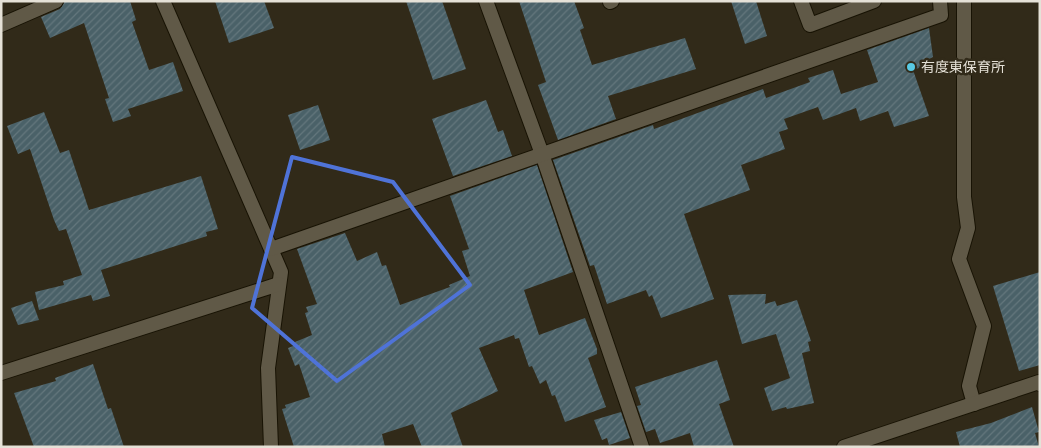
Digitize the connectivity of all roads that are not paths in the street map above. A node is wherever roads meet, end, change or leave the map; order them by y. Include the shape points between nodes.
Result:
1 (56, 1) edge
2 (163, 1) edge
3 (486, 1) edge
4 (801, 1) edge
5 (874, 1) edge
6 (940, 1) edge
7 (964, 1) edge
8 (1, 25) edge
9 (542, 154) junction
10 (271, 249) junction
11 (279, 284) junction
12 (1, 373) edge
13 (1040, 384) edge
14 (974, 404) junction
15 (271, 447) edge
16 (642, 447) edge
17 (844, 447) edge

1 - 8 street
2 - 10 street
3 - 9 street
4 - 5 street via 810,25
6 - 9 street via 941,15
7 - 14 street via 964,197 968,228 959,259 984,326 969,386
9 - 10 street
9 - 16 street
10 - 11 street via 281,272
11 - 12 street
11 - 15 street via 268,368
13 - 14 street
14 - 17 street

